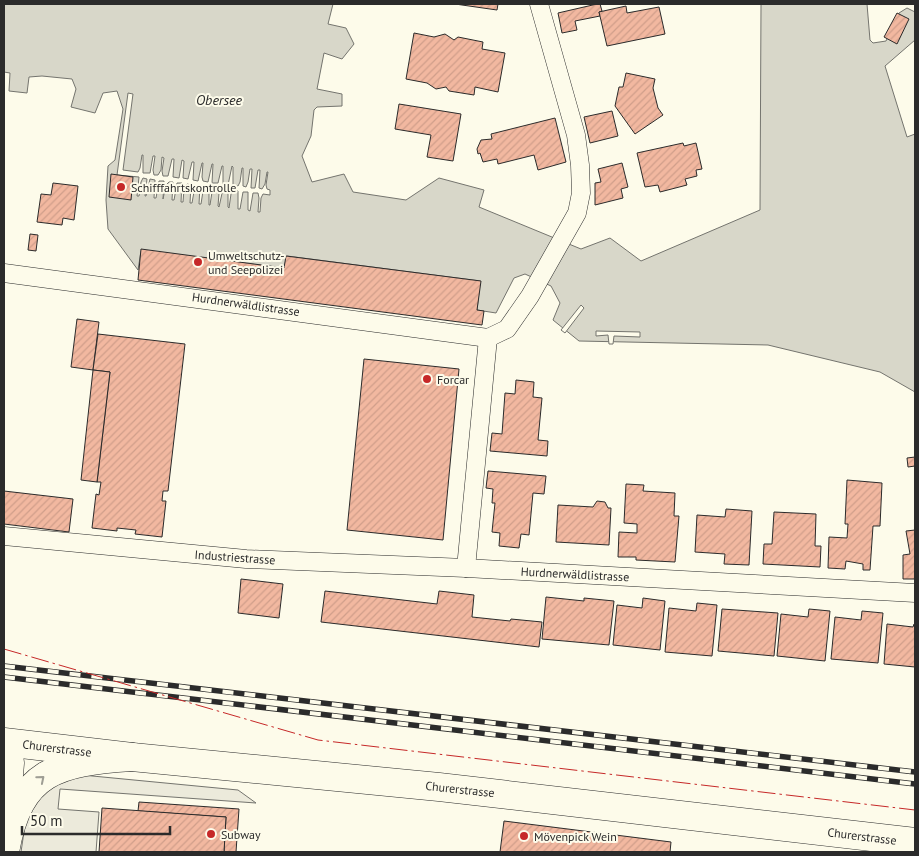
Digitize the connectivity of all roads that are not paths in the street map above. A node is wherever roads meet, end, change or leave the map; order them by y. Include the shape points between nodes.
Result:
1 (539, 4) edge
2 (4, 273) edge
3 (488, 338) junction
4 (4, 536) edge
5 (466, 568) junction
6 (915, 593) edge
7 (4, 742) edge
8 (4, 749) edge
9 (132, 757) junction
10 (915, 842) edge
11 (4, 852) edge

1 - 3 street via 576,135 581,192 577,214 530,296 507,329
2 - 3 street, Hurdnerwäldlistrasse
3 - 5 street
4 - 5 street, Industriestrasse via 246,559
5 - 6 street, Hurdnerwäldlistrasse
7 - 9 main road, Churerstrasse
8 - 11 main road via 10,764
9 - 10 main road, Churerstrasse via 440,787
11 -> 9 main road via 20,805 46,774 75,763

